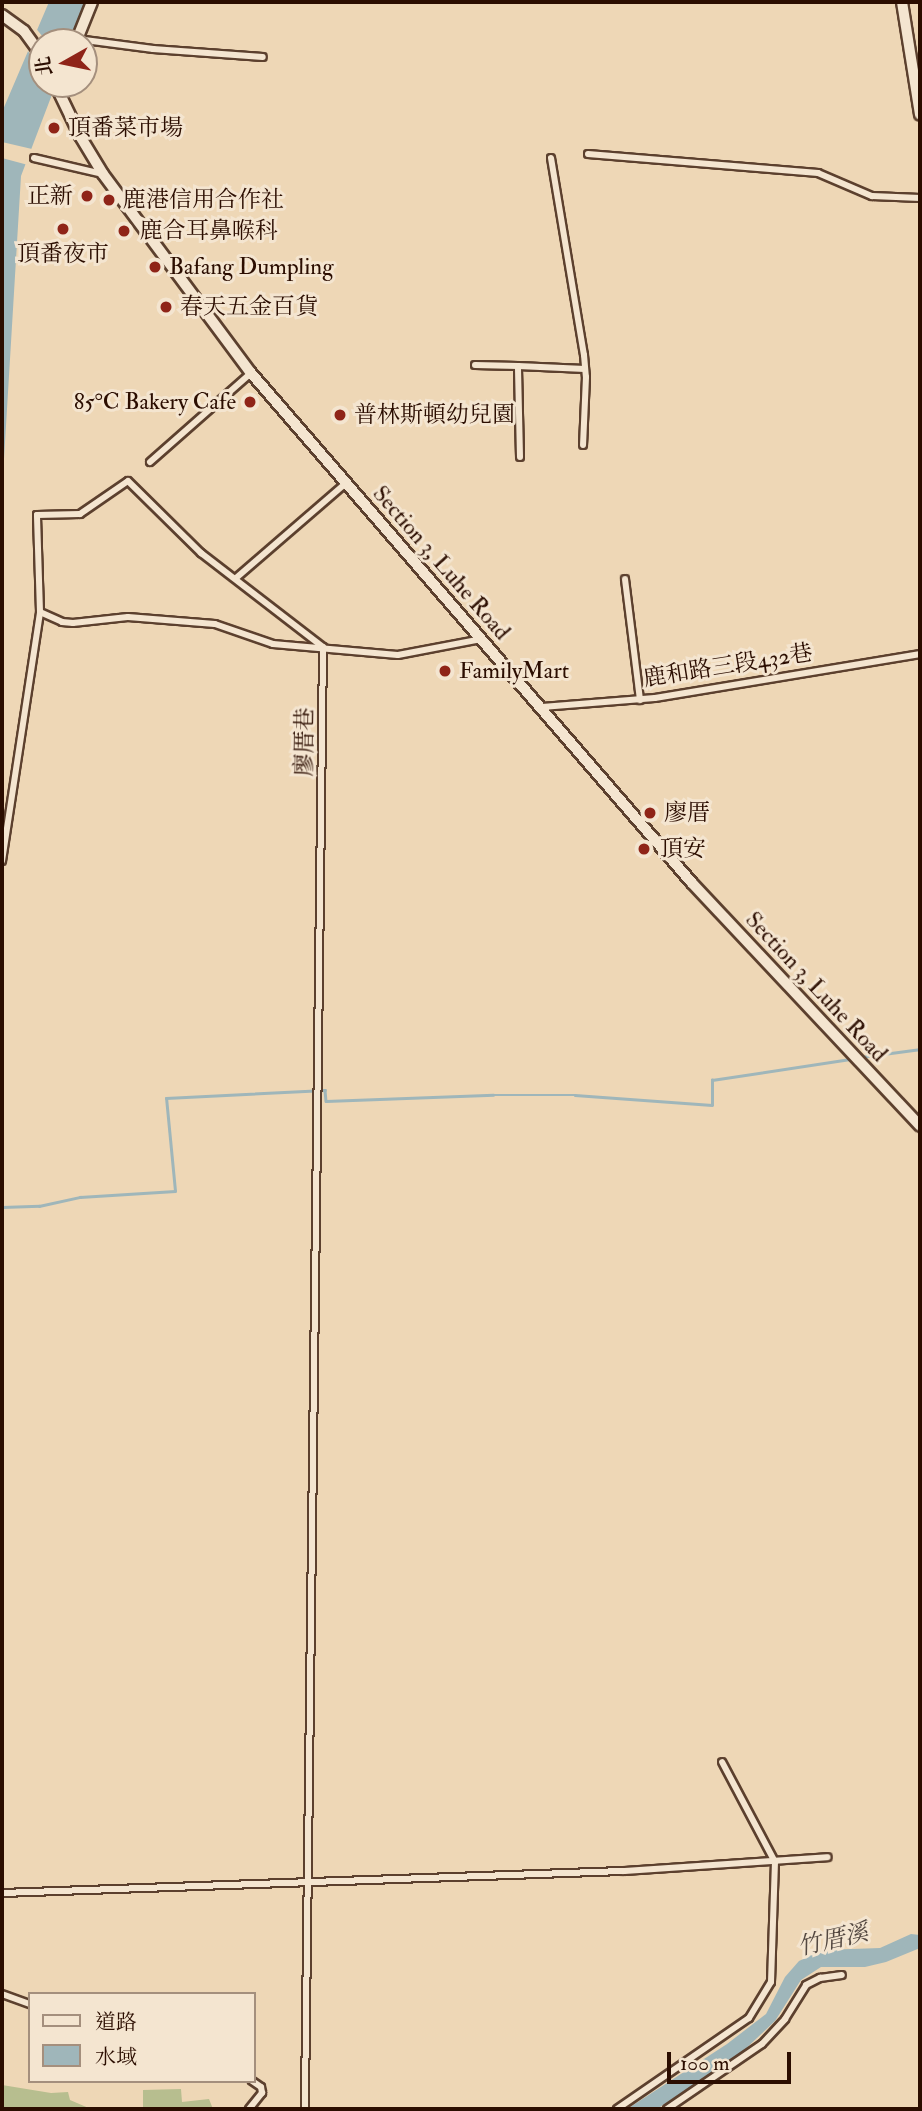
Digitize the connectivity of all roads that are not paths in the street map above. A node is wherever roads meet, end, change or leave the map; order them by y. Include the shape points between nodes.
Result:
1 (92, 2) edge
2 (902, 2) edge
3 (2, 15) edge
4 (81, 28) edge
5 (28, 38) edge
6 (98, 44) edge
7 (263, 57) dead end
8 (63, 98) edge
9 (920, 115) edge
10 (588, 153) dead end
11 (34, 158) dead end
12 (551, 158) dead end
13 (103, 174) junction
14 (920, 198) edge
15 (475, 365) dead end
16 (518, 366) junction
17 (585, 369) junction
18 (251, 373) junction
19 (583, 445) dead end
20 (520, 457) dead end
21 (150, 462) dead end
22 (346, 483) junction
23 (236, 578) junction
24 (625, 579) dead end
25 (40, 611) junction
26 (482, 639) junction
27 (323, 647) junction
28 (920, 654) edge
29 (639, 700) junction
30 (542, 707) junction
31 (2, 861) edge
32 (920, 1126) edge
33 (722, 1762) dead end
34 (828, 1857) dead end
35 (775, 1861) junction
36 (306, 1881) junction
37 (2, 1893) edge
38 (842, 1975) dead end
39 (2, 1994) edge
40 (28, 2003) edge
41 (255, 2083) edge
42 (249, 2109) edge
43 (305, 2109) edge
44 (617, 2109) edge
45 (667, 2109) edge

1 - 4 main road
2 - 9 main road
3 - 5 main road
6 - 7 street
8 - 13 main road, Section 3, Luhe Road
10 - 14 street via 818,173 872,196
11 - 13 street
12 - 17 street
13 - 18 main road, Section 3, Luhe Road
15 - 16 street
16 - 17 street
16 - 20 street
17 - 19 street
18 - 21 street
18 - 22 main road, Section 3, Luhe Road
22 - 23 street
22 - 26 main road, Section 3, Luhe Road
23 - 25 street via 201,553 128,481 80,514 37,514
23 - 27 street
24 - 29 street
25 - 27 street via 73,623 128,617 215,624 273,644
25 - 31 street
26 - 27 street via 398,655
26 - 30 main road, Section 3, Luhe Road
27 - 36 street, 廖厝巷
28 - 29 street, 鹿和路三段432巷
29 - 30 street, 鹿和路三段432巷
30 - 32 main road, Section 3, Luhe Road via 692,883
33 - 35 street
34 - 35 street
35 - 36 street via 624,1871
35 - 44 street via 771,1982 761,2003 749,2018
36 - 37 street
36 - 43 street, 廖厝巷
38 - 45 street via 806,1984 785,2019 762,2044
39 - 40 street
41 - 42 street via 261,2093

